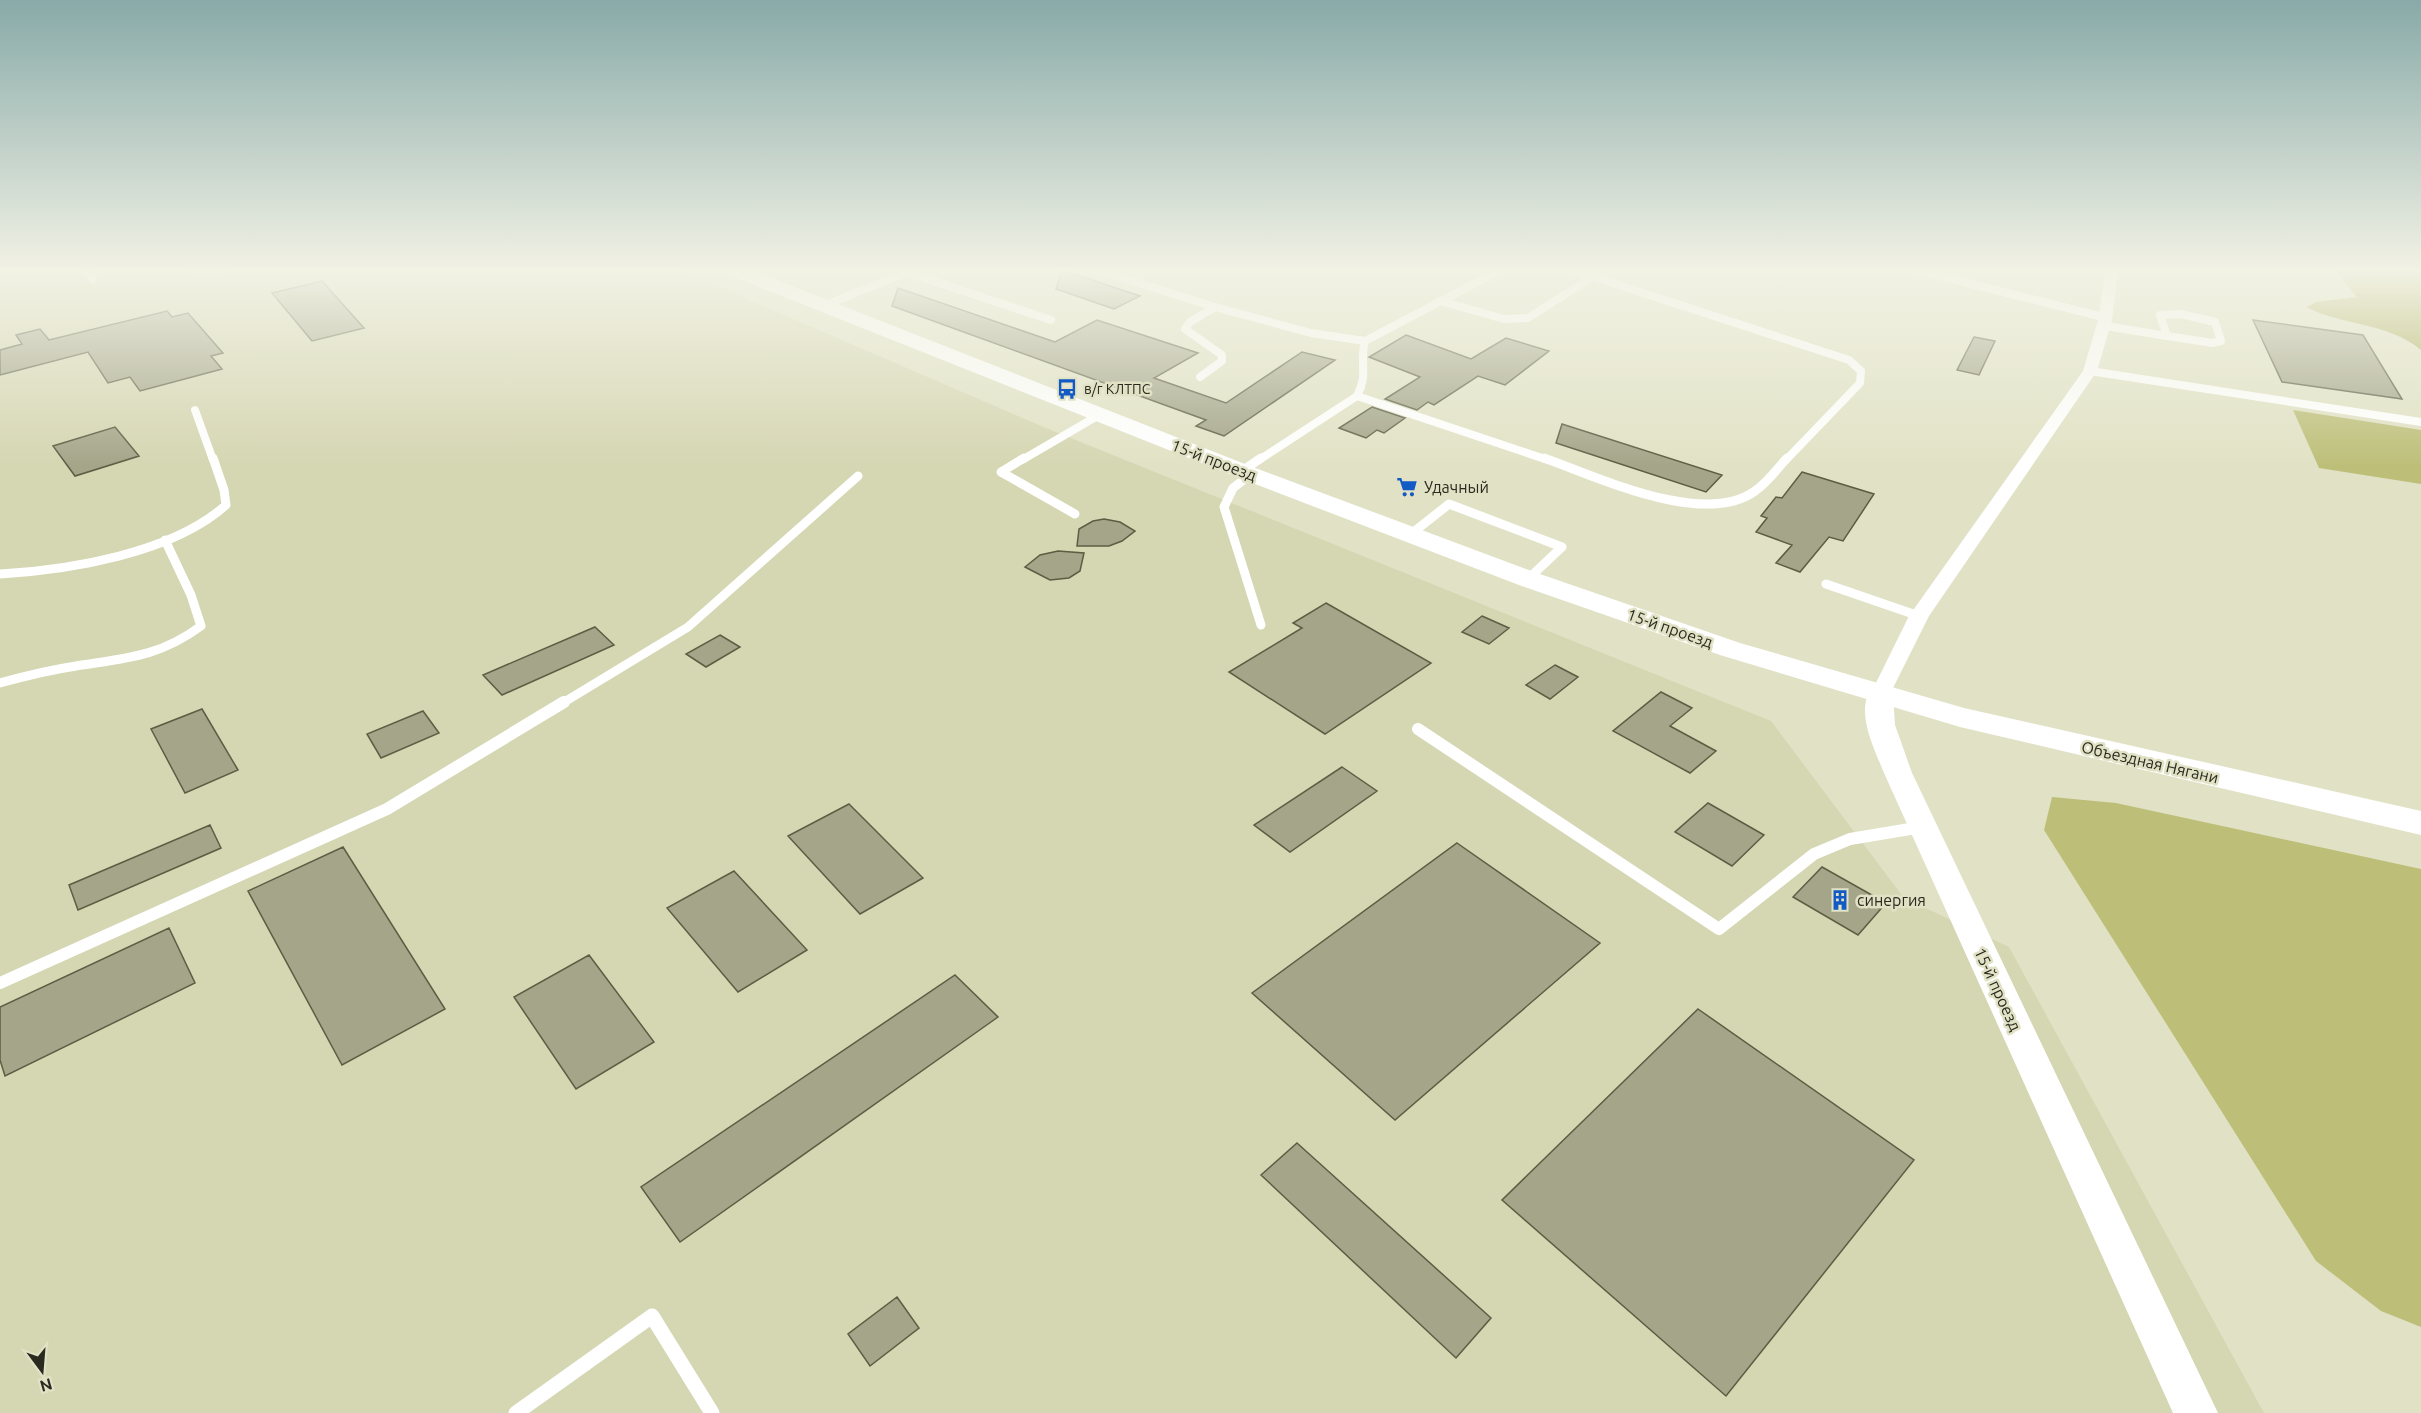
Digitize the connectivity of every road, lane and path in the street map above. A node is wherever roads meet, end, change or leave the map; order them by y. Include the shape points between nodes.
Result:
1 (894, 334) edge
2 (1192, 334) edge
3 (1317, 334) edge
4 (1379, 334) edge
5 (1770, 334) edge
6 (2102, 334) edge
7 (2158, 334) edge
8 (2219, 334) edge
9 (2167, 336) joint
10 (1365, 341) junction
11 (2090, 371) junction
12 (1200, 377) dead end
13 (1357, 396) junction
14 (195, 410) dead end
15 (1099, 415) junction
16 (2421, 422) edge
17 (1246, 473) junction
18 (858, 476) dead end
19 (1075, 514) dead end
20 (1411, 534) junction
21 (165, 540) junction
22 (0, 574) edge
23 (1528, 579) junction
24 (1826, 584) dead end
25 (1919, 616) junction
26 (1261, 625) dead end
27 (0, 683) edge
28 (1880, 695) junction
29 (1418, 729) dead end
30 (2421, 823) edge
31 (1922, 827) junction
32 (0, 983) edge
33 (516, 1413) edge
34 (712, 1413) edge
35 (2196, 1413) edge

1 - 15 main road, 15-й проезд
2 - 12 lane via 1222,355 1222,361
3 - 10 lane
4 - 10 lane
5 - 13 lane via 1849,360 1861,371 1860,383 1756,491 1738,502 1718,507 1665,500
6 - 11 street
7 - 9 lane
8 - 9 lane via 2221,341 2213,343
10 - 13 lane via 1362,351 1367,373
11 - 16 lane
11 - 25 street
13 - 17 lane
14 - 21 lane via 224,490 225,505 206,522
15 - 17 main road, 15-й проезд
15 - 19 lane via 1001,472
17 - 20 main road, 15-й проезд
17 - 26 lane via 1224,507
18 - 32 lane via 688,627 387,809
20 - 23 main road, 15-й проезд
20 - 23 lane via 1449,504 1562,547
21 - 22 lane via 53,568
21 - 27 lane via 201,626 157,654
23 - 28 main road, 15-й проезд via 1730,649
24 - 25 lane
25 - 28 street
28 - 30 main road, Объездная Нягани via 2051,739
28 - 31 street, 15-й проезд via 1881,731
29 - 31 lane via 1719,929 1814,854 1850,839
31 - 35 street, 15-й проезд
33 - 34 lane via 652,1316

